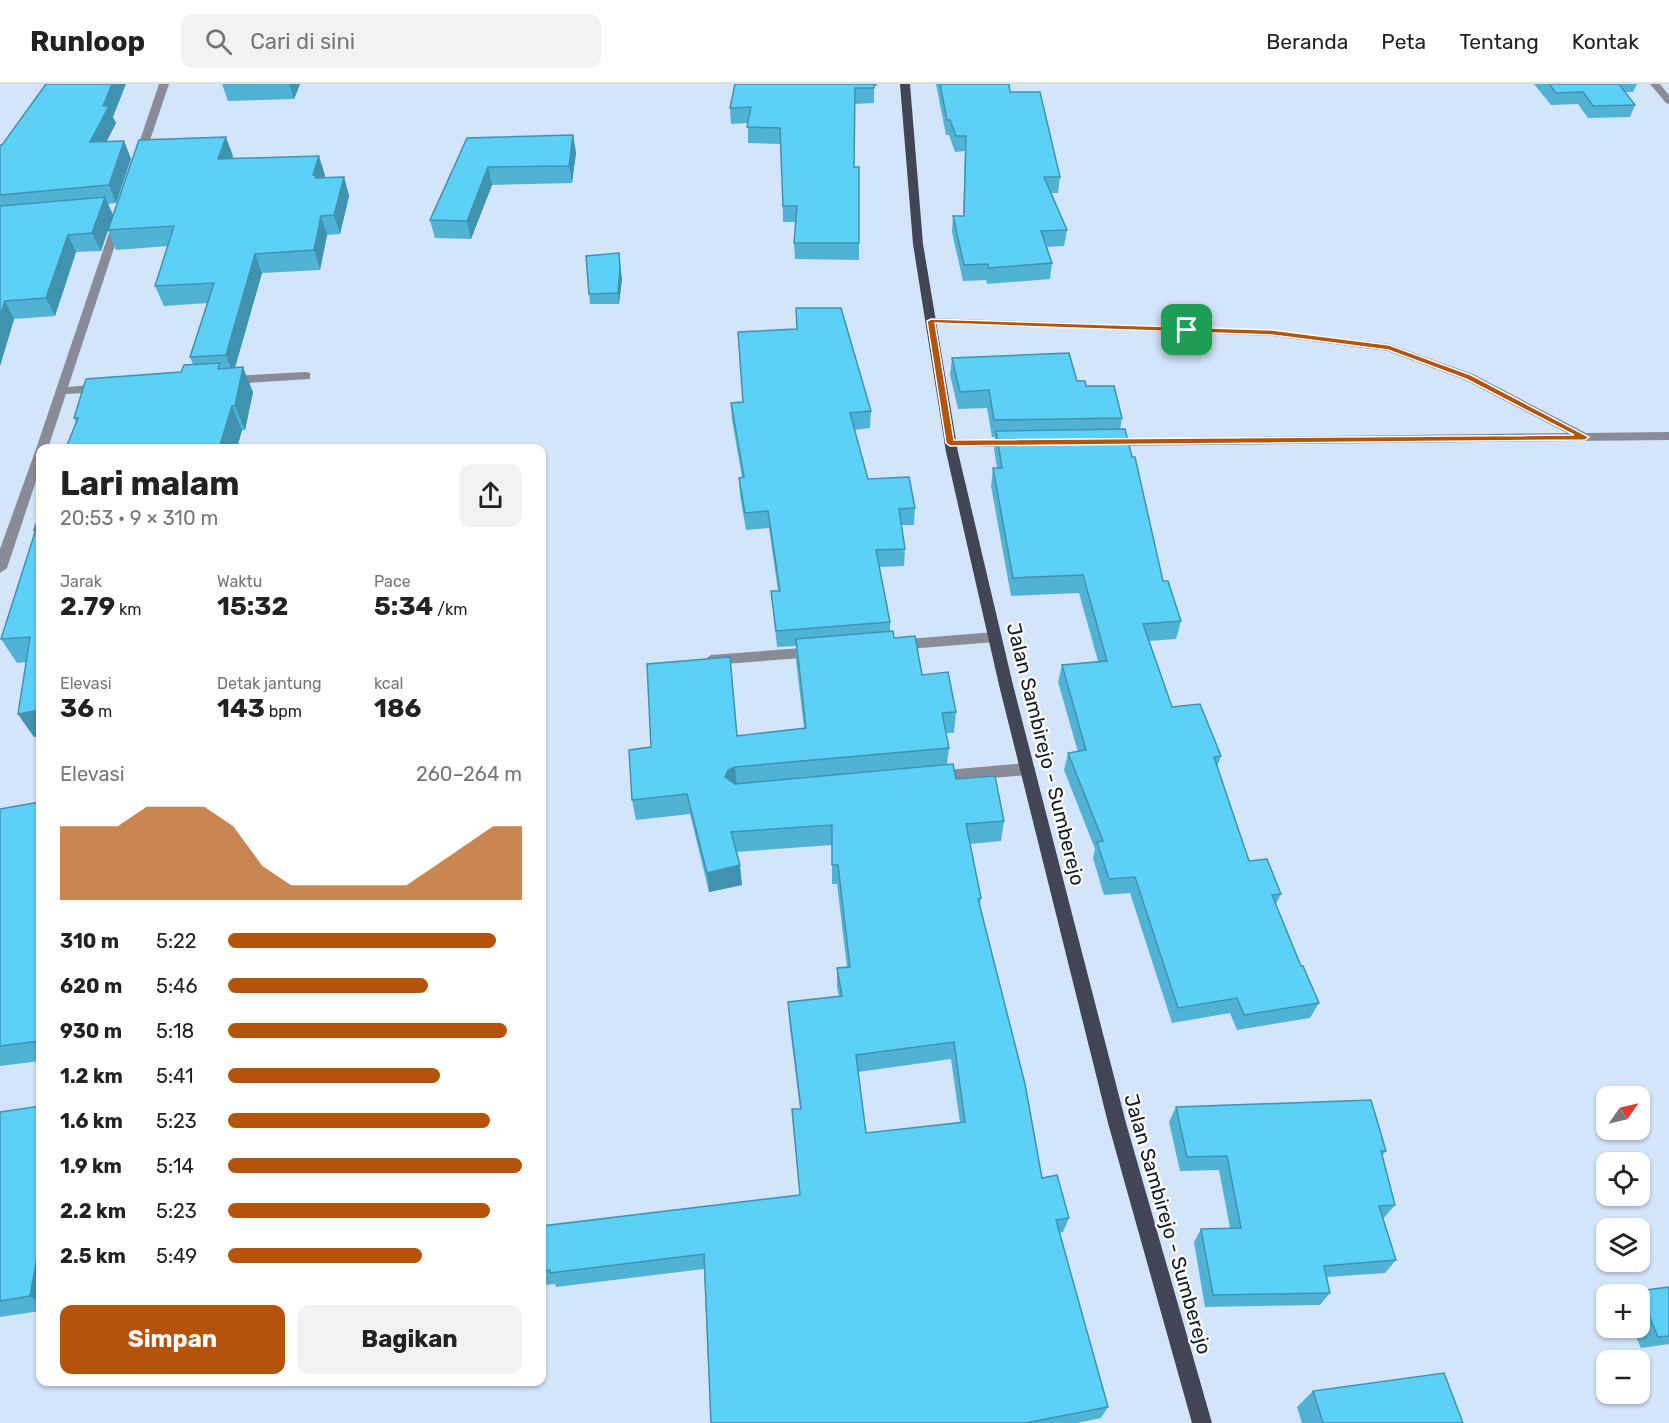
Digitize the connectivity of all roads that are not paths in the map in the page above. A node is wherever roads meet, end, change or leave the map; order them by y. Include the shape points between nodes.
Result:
1 (164, 84) edge
2 (905, 84) edge
3 (1655, 84) edge
4 (1669, 101) edge
5 (137, 165) edge
6 (122, 208) edge
7 (931, 321) junction
8 (306, 376) dead end
9 (213, 381) edge
10 (109, 388) edge
11 (62, 391) junction
12 (1669, 436) edge
13 (1585, 437) junction
14 (1022, 442) edge
15 (1094, 442) edge
16 (950, 443) junction
17 (43, 444) edge
18 (36, 464) edge
19 (0, 568) edge
20 (994, 637) junction
21 (876, 647) edge
22 (829, 651) edge
23 (699, 661) edge
24 (1027, 768) junction
25 (923, 778) edge
26 (1202, 1423) edge

1 - 5 street
2 - 7 main road, Jalan Sambirejo - Sumberejo via 918,244
3 - 4 street
6 - 11 street
7 - 13 street via 1272,333 1389,348 1469,377
7 - 16 main road, Jalan Sambirejo - Sumberejo
8 - 9 street
10 - 11 street
11 - 17 street
12 - 13 street
13 - 15 street
14 - 16 street
16 - 20 main road, Jalan Sambirejo - Sumberejo
18 - 19 street
20 - 21 street
20 - 24 main road, Jalan Sambirejo - Sumberejo
22 - 23 street
24 - 25 street
24 - 26 main road, Jalan Sambirejo - Sumberejo via 1117,1123

